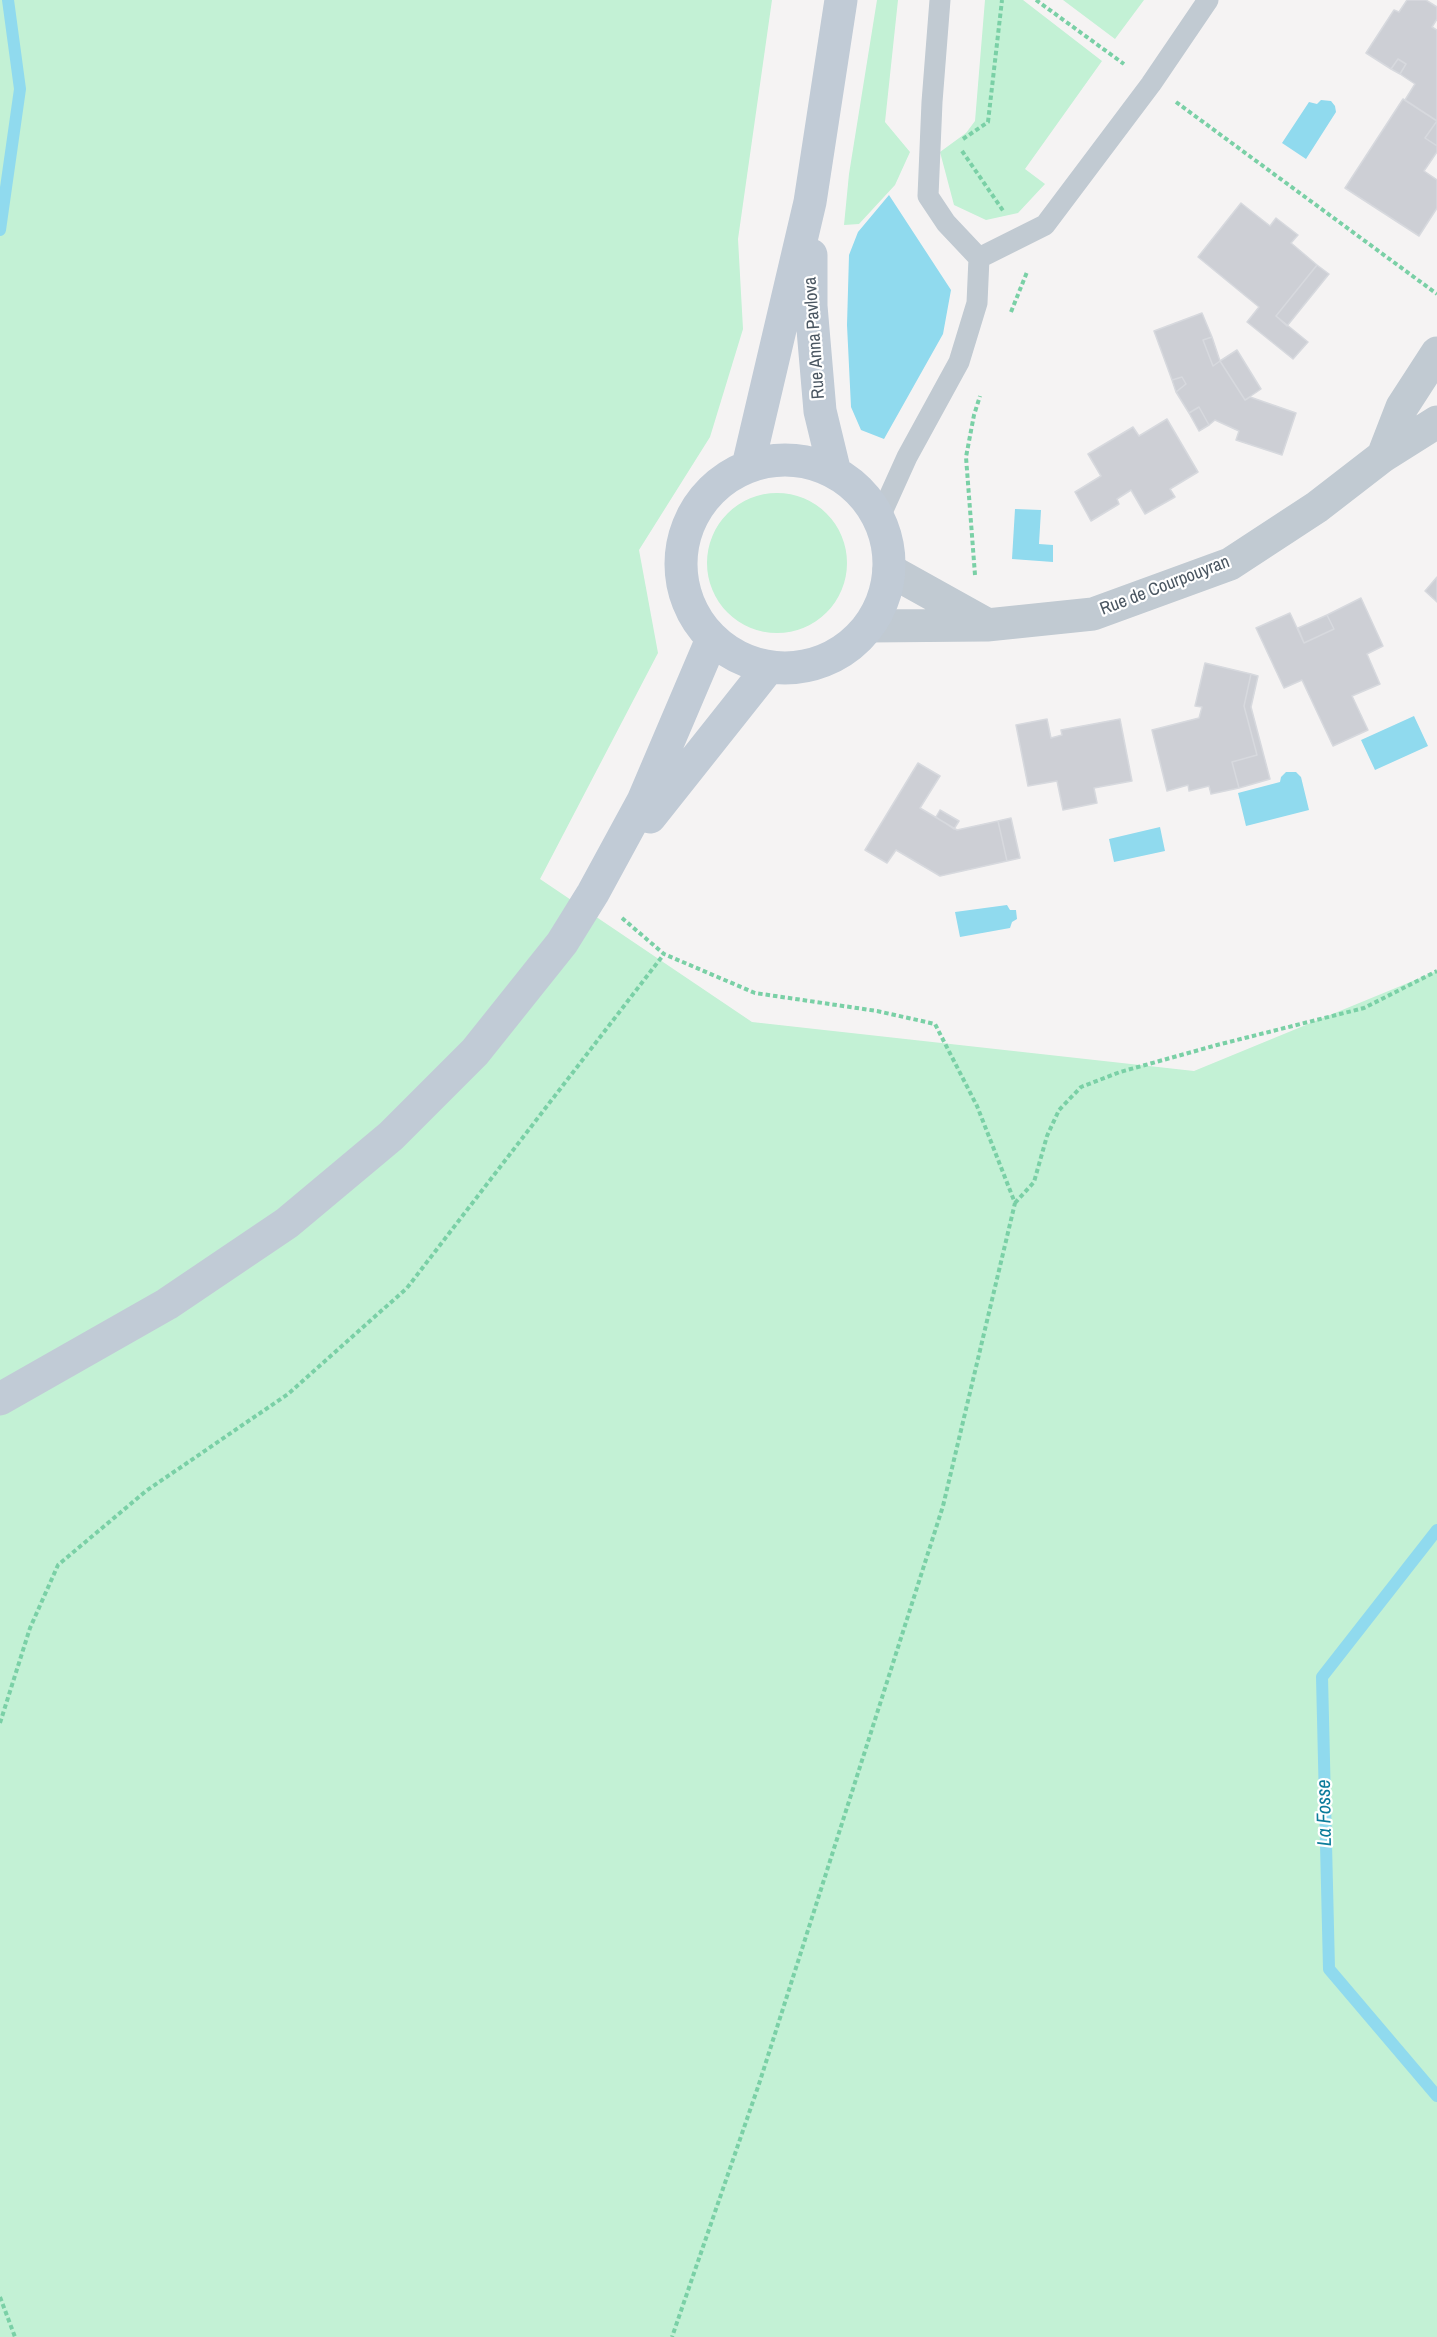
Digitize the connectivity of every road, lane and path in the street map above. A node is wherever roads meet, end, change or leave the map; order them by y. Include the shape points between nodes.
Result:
1 (841, 0) edge
2 (940, 0) edge
3 (1036, 0) edge
4 (1208, 0) edge
5 (1151, 84) junction
6 (810, 202) junction
7 (980, 258) junction
8 (1437, 294) edge
9 (1437, 353) edge
10 (1437, 423) edge
11 (1383, 456) junction
12 (748, 466) junction
13 (835, 473) junction
14 (879, 519) junction
15 (890, 570) junction
16 (987, 625) junction
17 (869, 626) junction
18 (712, 639) junction
19 (769, 667) junction
20 (593, 893) junction
21 (664, 954) junction
22 (1437, 971) edge
23 (1015, 1203) junction
24 (0, 1399) edge
25 (0, 1723) edge
26 (0, 2297) edge
27 (15, 2337) edge
28 (672, 2337) edge

1 - 6 street, Rue Anna Pavlova
2 - 7 lane via 928,196 946,223
3 - 5 path
4 - 5 lane
5 - 7 lane via 1045,225
5 - 8 path
6 - 12 street, Rue Anna Pavlova
6 - 13 street, Rue Anna Pavlova via 811,306 820,411
7 - 14 lane via 977,303 959,362 907,457
9 - 11 street via 1402,407
10 - 11 street, Rue de Courpouyran
11 - 16 street, Rue de Courpouyran via 1317,507 1230,564 1093,614
12 - 13 street via 777,460 797,461
12 - 18 street via 722,480 701,501 687,528 680,557 683,587 690,606
13 - 14 street via 861,492
14 - 15 street via 888,544
15 - 16 street
15 - 17 street via 883,600
16 - 17 street, Rue de Courpouyran
17 - 19 street via 849,646 825,661 798,668
18 - 19 street via 739,657
18 - 20 street via 643,801
19 - 20 street
20 - 21 path
20 - 24 street via 562,943 475,1052 391,1137 287,1223 186,1291
21 - 23 path via 755,993 935,1024 977,1106
21 - 25 path via 407,1288 288,1394 146,1491 58,1565 30,1628
22 - 23 path via 1364,1008 1120,1072 1081,1087 1059,1110 1034,1182
23 - 28 path via 943,1506 759,2084
26 - 27 path

